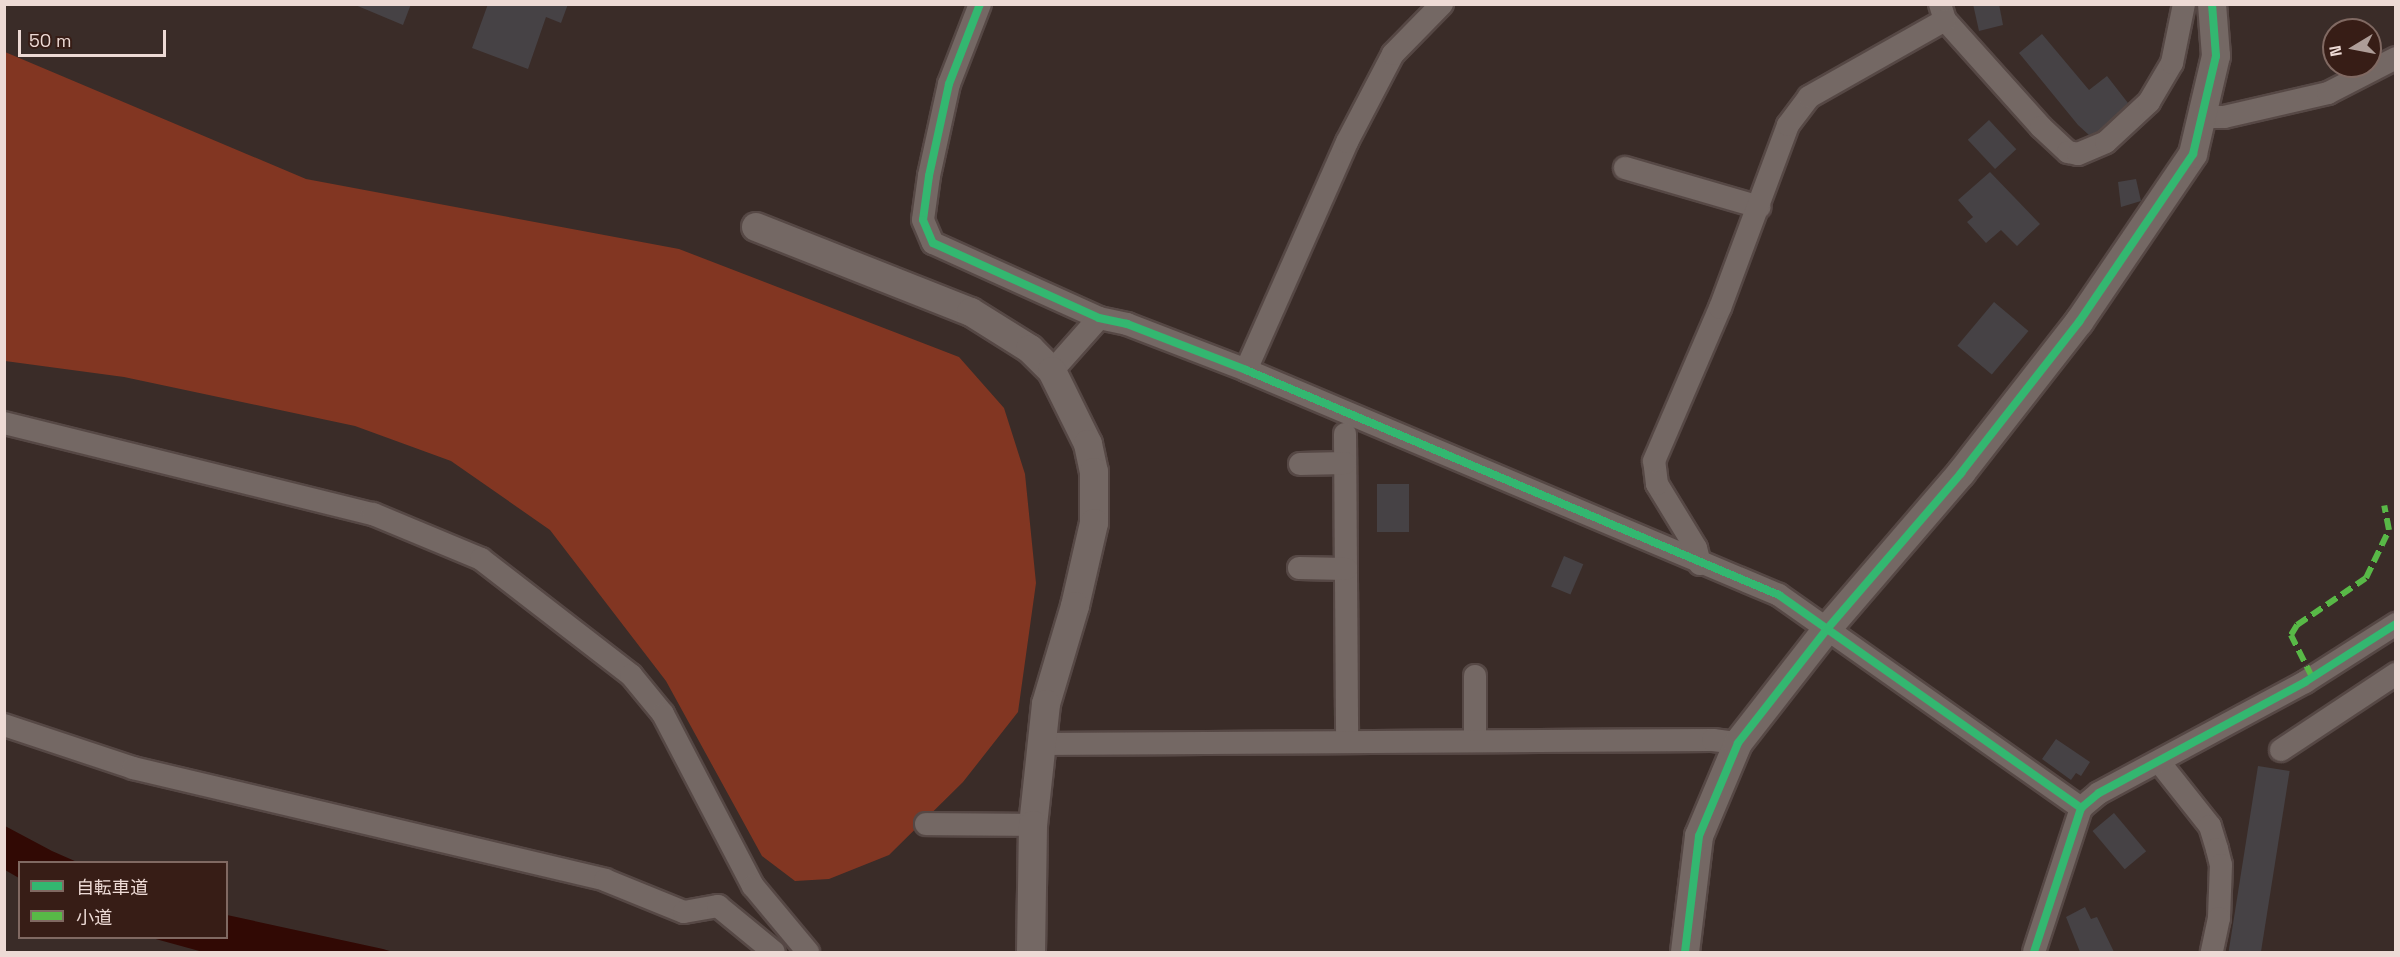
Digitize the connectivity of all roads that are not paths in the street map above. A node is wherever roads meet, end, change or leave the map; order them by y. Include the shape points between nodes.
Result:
1 (980, 4) edge
2 (1442, 4) edge
3 (2184, 4) edge
4 (2212, 4) edge
5 (1943, 12) edge
6 (2396, 58) edge
7 (2204, 117) junction
8 (1625, 168) dead end
9 (1759, 207) junction
10 (756, 226) dead end
11 (1099, 318) junction
12 (1052, 370) junction
13 (1246, 370) junction
14 (4, 423) edge
15 (1345, 434) dead end
16 (1345, 463) junction
17 (1299, 464) dead end
18 (1700, 564) junction
19 (1299, 568) dead end
20 (1346, 569) junction
21 (2396, 624) edge
22 (1827, 629) junction
23 (2396, 674) edge
24 (1474, 676) dead end
25 (4, 725) edge
26 (1347, 741) junction
27 (1475, 741) junction
28 (1738, 743) junction
29 (1040, 744) junction
30 (2281, 750) dead end
31 (2160, 763) junction
32 (2080, 808) junction
33 (926, 824) dead end
34 (1033, 825) junction
35 (774, 952) edge
36 (808, 952) edge
37 (1031, 952) edge
38 (1685, 952) edge
39 (2034, 952) edge
40 (2212, 952) edge

1 - 11 street via 949,84 923,220 933,243
2 - 13 street via 1388,64 1347,142
3 - 5 street via 2172,63 2149,102 2106,142 2078,154 2068,152 2042,127
4 - 7 street via 2216,56
5 - 9 street via 1809,97 1788,125
6 - 7 street via 2328,93 2224,117
7 - 22 street via 2193,154 2173,188 2079,322 1961,473
8 - 9 street
9 - 18 street via 1654,461 1657,484 1696,549
10 - 12 street via 971,312 1030,349
11 - 12 street
11 - 13 street via 1127,324
12 - 29 street via 1088,444 1096,498 1092,540 1046,704
13 - 18 street
14 - 36 street via 373,514 481,559 631,675 663,714 753,886
15 - 16 street
16 - 17 street
16 - 20 street
18 - 22 street via 1779,595 1800,606
19 - 20 street
20 - 26 street
21 - 31 street via 2305,682
22 - 28 street
22 - 32 street
23 - 30 street
24 - 27 street
25 - 35 street via 133,768 605,880 684,912 718,906
26 - 27 street
26 - 29 street
27 - 28 street
28 - 38 street via 1699,836
29 - 34 street
31 - 32 street via 2099,793
31 - 40 street via 2210,826 2217,849 2221,865 2219,918
32 - 39 street
33 - 34 street
34 - 37 street

